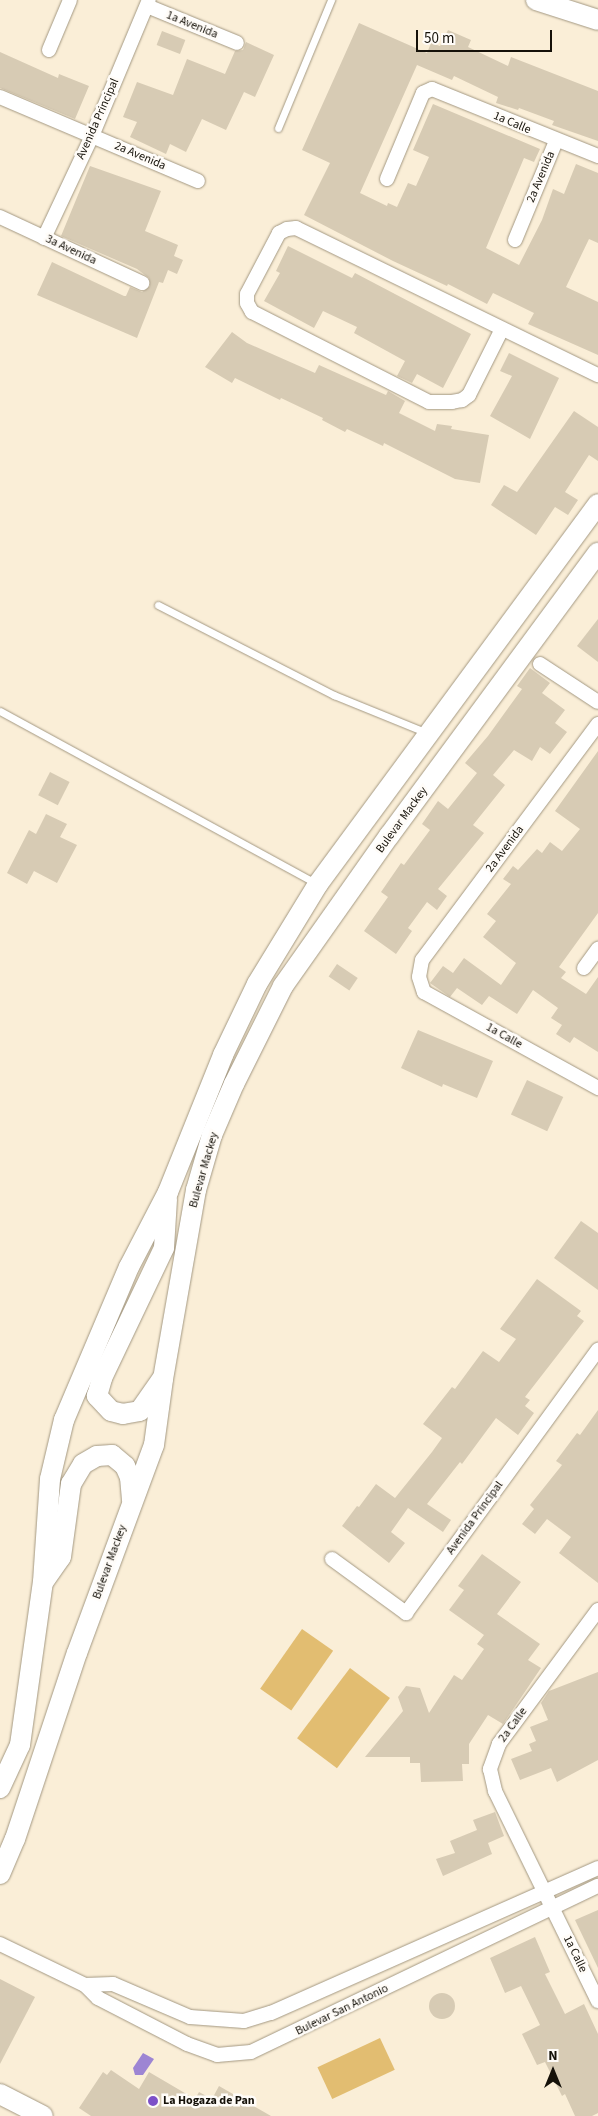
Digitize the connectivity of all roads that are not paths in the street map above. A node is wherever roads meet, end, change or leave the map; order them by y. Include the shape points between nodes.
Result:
1 (70, 0) edge
2 (331, 0) edge
3 (541, 2) edge
4 (148, 3) edge
5 (598, 20) edge
6 (598, 27) edge
7 (237, 43) dead end
8 (49, 50) dead end
9 (0, 97) edge
10 (278, 128) dead end
11 (92, 136) junction
12 (556, 141) junction
13 (598, 156) edge
14 (387, 179) dead end
15 (198, 181) dead end
16 (0, 217) edge
17 (44, 238) junction
18 (515, 240) dead end
19 (142, 283) dead end
20 (502, 329) junction
21 (598, 375) edge
22 (598, 504) edge
23 (598, 553) edge
24 (158, 604) dead end
25 (540, 664) dead end
26 (598, 702) edge
27 (0, 711) edge
28 (598, 724) edge
29 (430, 734) junction
30 (318, 884) junction
31 (598, 949) edge
32 (584, 968) dead end
33 (419, 977) joint
34 (598, 1088) edge
35 (168, 1192) junction
36 (598, 1350) edge
37 (163, 1379) junction
38 (132, 1500) junction
39 (332, 1559) dead end
40 (44, 1582) junction
41 (596, 1618) edge
42 (0, 1788) edge
43 (598, 1868) edge
44 (0, 1874) edge
45 (598, 1886) edge
46 (545, 1892) junction
47 (553, 1908) junction
48 (0, 1944) edge
49 (85, 1985) junction
50 (598, 2001) edge
51 (0, 2094) edge
52 (43, 2116) edge

1 - 8 street
2 - 10 lane
3 - 5 main road
3 - 6 main road
4 - 7 street, 1a Avenida
4 - 11 street, Avenida Principal
9 - 11 street, 2a Avenida
11 - 15 street, 2a Avenida
11 - 17 street, Avenida Principal
12 - 13 street, 1a Calle
12 - 14 street, 1a Calle via 432,89 427,90
12 - 18 street, 2a Avenida
16 - 17 street, 3a Avenida
17 - 19 street, 3a Avenida
20 - 20 street via 296,228 279,232 247,294 252,312 429,402 452,402 469,395
20 - 21 street
22 - 29 main road, Bulevar Mackey
23 - 37 main road, Bulevar Mackey via 389,836 283,986 212,1135 196,1190
24 - 29 lane via 334,695
25 - 26 street
27 - 30 lane
28 - 33 street, 2a Avenida via 422,960
29 - 30 main road, Bulevar Mackey
30 - 35 main road, Bulevar Mackey via 257,984 223,1055
31 - 32 street
33 - 34 street, 1a Calle via 424,992
35 - 37 main road via 164,1248 102,1378 97,1396 111,1411 123,1414 140,1411
35 - 40 main road, Bulevar Mackey via 129,1267 64,1420 50,1479
36 - 39 street, Avenida Principal via 406,1613
37 - 38 main road, Bulevar Mackey via 154,1445
38 - 40 main road via 126,1466 112,1455 97,1456 83,1464 71,1484 61,1557
38 - 44 main road, Bulevar Mackey
40 - 42 main road, Bulevar Mackey via 20,1745
41 - 46 street, 2a Calle via 499,1744 490,1769 494,1791
43 - 46 street, Bulevar San Antonio
45 - 47 street, Bulevar San Antonio
46 - 47 street, 2a Calle
46 - 49 street, Bulevar San Antonio via 271,2013 244,2021 190,2017 113,1984
47 - 49 street, Bulevar San Antonio via 251,2052 217,2055 187,2044 98,1998
47 - 50 street, 1a Calle
48 - 49 street, Bulevar San Antonio
51 - 52 main road

